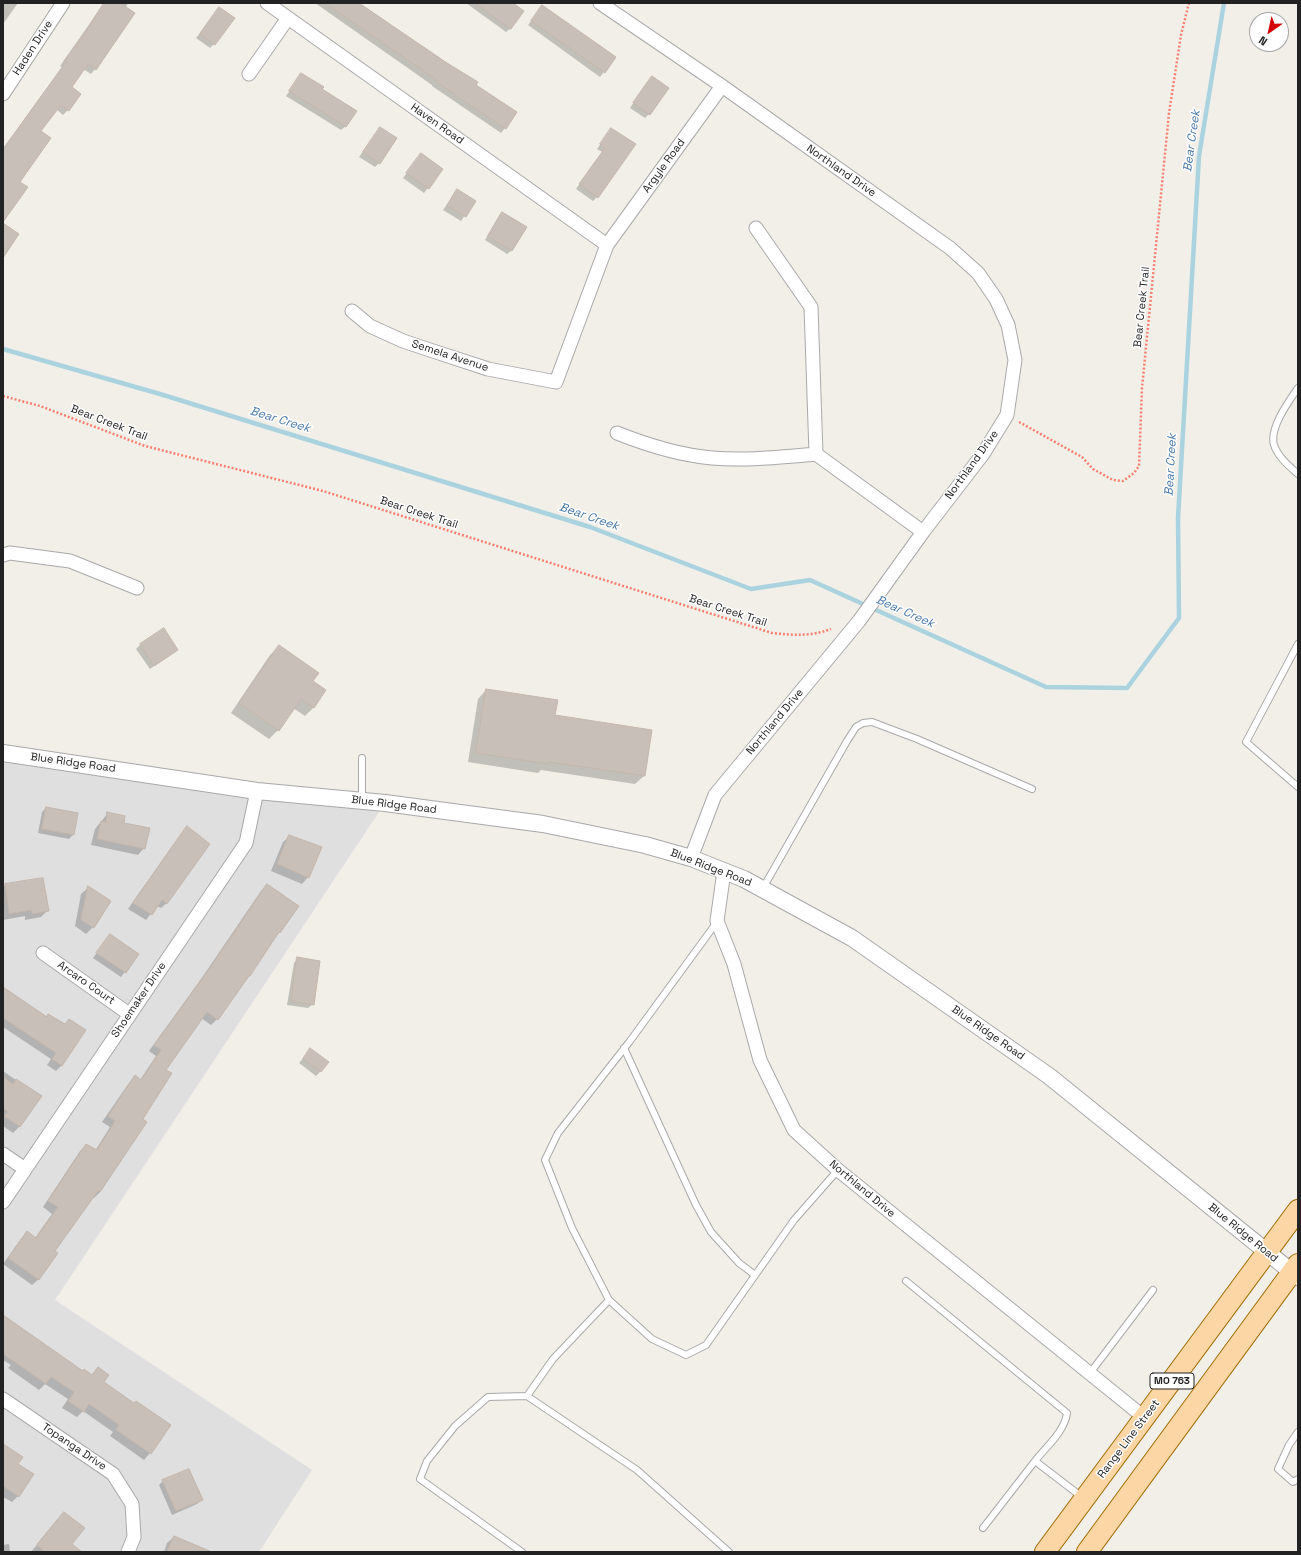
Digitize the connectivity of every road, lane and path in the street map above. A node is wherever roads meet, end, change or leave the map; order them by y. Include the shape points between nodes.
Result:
1 (62, 3) edge
2 (267, 3) edge
3 (600, 3) edge
4 (1189, 3) edge
5 (288, 18) junction
6 (249, 74) dead end
7 (722, 86) junction
8 (3, 94) edge
9 (756, 228) dead end
10 (607, 245) junction
11 (352, 311) dead end
12 (556, 382) joint
13 (1298, 388) edge
14 (3, 396) edge
15 (1014, 419) dead end
16 (616, 433) dead end
17 (816, 454) junction
18 (1298, 474) edge
19 (923, 532) junction
20 (3, 555) edge
21 (137, 588) dead end
22 (831, 629) dead end
23 (1298, 644) edge
24 (3, 753) edge
25 (362, 758) dead end
26 (1298, 787) edge
27 (1032, 789) dead end
28 (257, 790) junction
29 (362, 800) junction
30 (691, 858) junction
31 (724, 871) junction
32 (763, 888) junction
33 (718, 921) junction
34 (43, 953) dead end
35 (129, 1014) junction
36 (624, 1048) junction
37 (3, 1154) edge
38 (25, 1169) junction
39 (838, 1170) junction
40 (3, 1202) edge
41 (1298, 1210) edge
42 (1266, 1251) junction
43 (1296, 1271) edge
44 (755, 1276) junction
45 (906, 1281) dead end
46 (1153, 1290) dead end
47 (609, 1300) junction
48 (1090, 1373) junction
49 (527, 1396) junction
50 (3, 1399) edge
51 (1145, 1418) junction
52 (1298, 1432) edge
53 (1035, 1461) junction
54 (1298, 1479) edge
55 (1085, 1499) junction
56 (983, 1528) dead end
57 (128, 1552) edge
58 (522, 1552) edge
59 (729, 1552) edge
60 (1045, 1552) edge
61 (1087, 1552) edge

1 - 8 street, Haden Drive
2 - 5 street, Haven Road
3 - 7 street, Northland Drive
4 - 15 path, Bear Creek Trail via 1181,35 1169,113 1142,388 1139,466 1122,481 1113,480 1093,469 1082,457
5 - 6 street
5 - 10 street, Haven Road
7 - 10 street, Argyle Road
7 - 19 street, Northland Drive via 950,248 978,273 996,299 1008,325 1015,360 1007,415 983,454
9 - 17 street via 811,307
10 - 12 street, Argyle Road
11 - 12 street, Semela Avenue via 370,326 403,341 488,369
13 - 18 lane via 1277,422 1274,444 1280,456
14 - 22 path, Bear Creek Trail via 40,406 145,446 323,491 772,633 816,634
16 - 17 street via 670,451 712,458 773,458
17 - 19 street
19 - 30 street, Northland Drive via 859,621 715,795
20 - 21 street via 70,561
23 - 26 lane via 1246,742
24 - 28 street, Blue Ridge Road
25 - 29 lane
27 - 32 lane via 917,739 872,722 863,723 856,727 847,740
28 - 29 street, Blue Ridge Road
28 - 35 street, Shoemaker Drive via 246,843
29 - 30 street, Blue Ridge Road via 543,824 645,845
30 - 31 street, Blue Ridge Road
31 - 32 street, Blue Ridge Road
31 - 33 street, Northland Drive
32 - 42 street, Blue Ridge Road via 852,938 1049,1076
33 - 36 lane
33 - 39 street, Northland Drive via 734,964 760,1060 794,1130
34 - 35 street, Arcaro Court
35 - 38 street, Shoemaker Drive
36 - 44 lane via 696,1205 711,1232 739,1263
36 - 47 lane via 558,1132 545,1160 572,1228
37 - 38 street
38 - 40 street, Shoemaker Drive
39 - 44 lane via 794,1220
39 - 48 street, Northland Drive
41 - 42 main road, Range Line Street / MO 763
42 - 43 street, Blue Ridge Road
42 - 51 main road, Range Line Street / MO 763
43 - 61 main road, MO 763
44 - 47 lane via 706,1345 686,1355 652,1339
45 - 53 lane via 1066,1412 1066,1420 1062,1427
46 - 48 lane
47 - 49 lane via 553,1360
48 - 51 street, Northland Drive
49 - 58 lane via 488,1397 455,1426 427,1461 420,1479
49 - 59 lane via 637,1470
50 - 57 street, Topanga Drive via 113,1474 132,1504 134,1537
51 - 55 main road, Range Line Street / MO 763
52 - 54 lane via 1278,1469 1293,1482
53 - 55 lane
53 - 56 lane
55 - 60 main road, Range Line Street / MO 763

